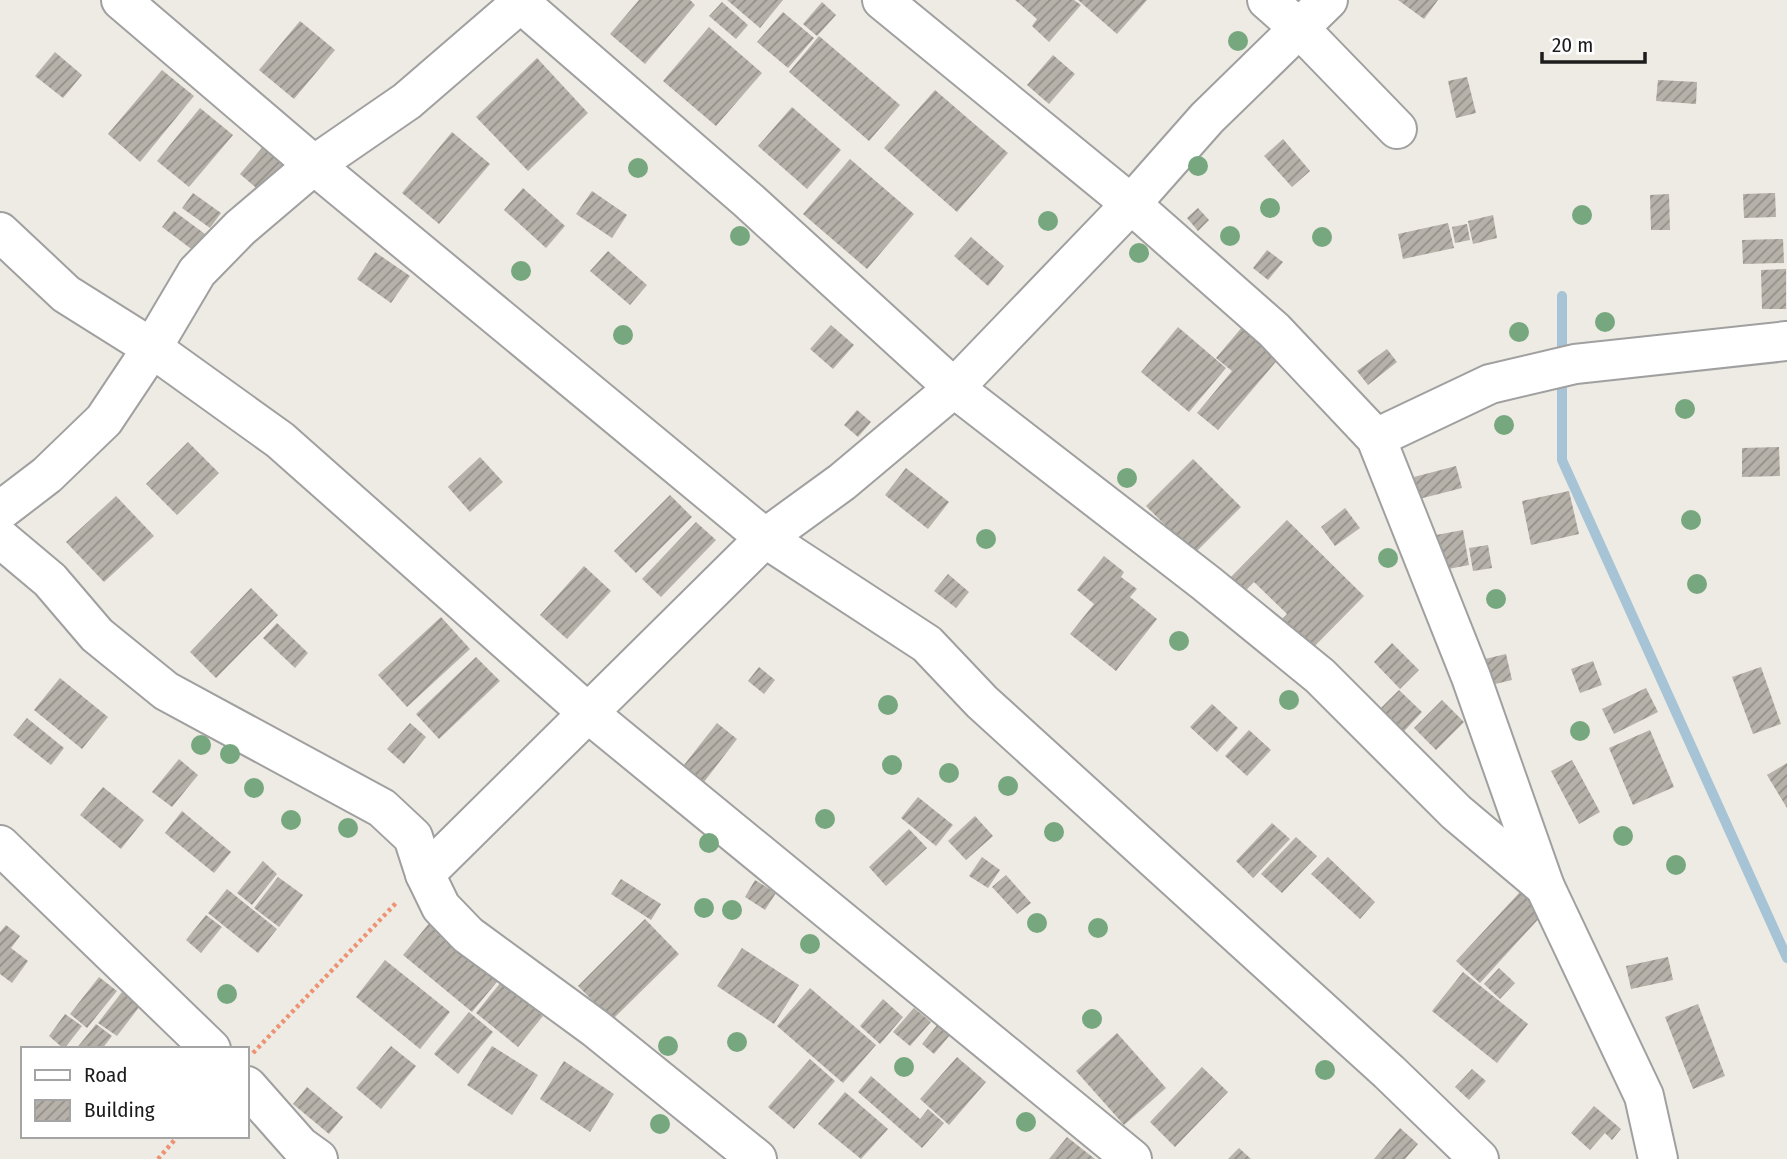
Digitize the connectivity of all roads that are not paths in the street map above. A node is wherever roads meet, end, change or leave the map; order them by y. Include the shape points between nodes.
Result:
1 (121, 0) edge
2 (883, 0) edge
3 (1267, 0) edge
4 (1328, 0) edge
5 (521, 1) edge
6 (1300, 29) junction
7 (1397, 129) dead end
8 (314, 165) junction
9 (1131, 204) junction
10 (0, 232) edge
11 (1787, 341) edge
12 (152, 348) junction
13 (954, 388) junction
14 (1376, 438) junction
15 (0, 511) edge
16 (0, 538) edge
17 (765, 538) junction
18 (588, 713) junction
19 (0, 845) edge
20 (425, 874) junction
21 (1545, 887) junction
22 (209, 1047) edge
23 (248, 1087) edge
24 (318, 1159) edge
25 (757, 1159) edge
26 (1132, 1159) edge
27 (1479, 1159) edge
28 (1658, 1159) edge

1 - 8 street
2 - 9 street
3 - 6 street
4 - 6 street
5 - 8 street via 407,102
5 - 13 street
6 - 7 street
6 - 9 street via 1207,118
8 - 12 street via 197,272
8 - 17 street
9 - 13 street
9 - 14 street via 1274,330
10 - 12 street via 66,295
11 - 14 street via 1575,364 1490,384
12 - 15 street via 103,420 47,475
12 - 18 street via 280,440
13 - 17 street via 842,482
13 - 21 street via 1320,676 1456,812
14 - 21 street via 1471,677
16 - 20 street via 50,580 97,635 166,691 382,808 413,837
17 - 18 street
17 - 27 street via 927,645 982,702
18 - 20 street
18 - 26 street
19 - 22 street
20 - 25 street via 441,907 468,935 595,1028
21 - 28 street via 1644,1096
23 - 24 street via 300,1146

